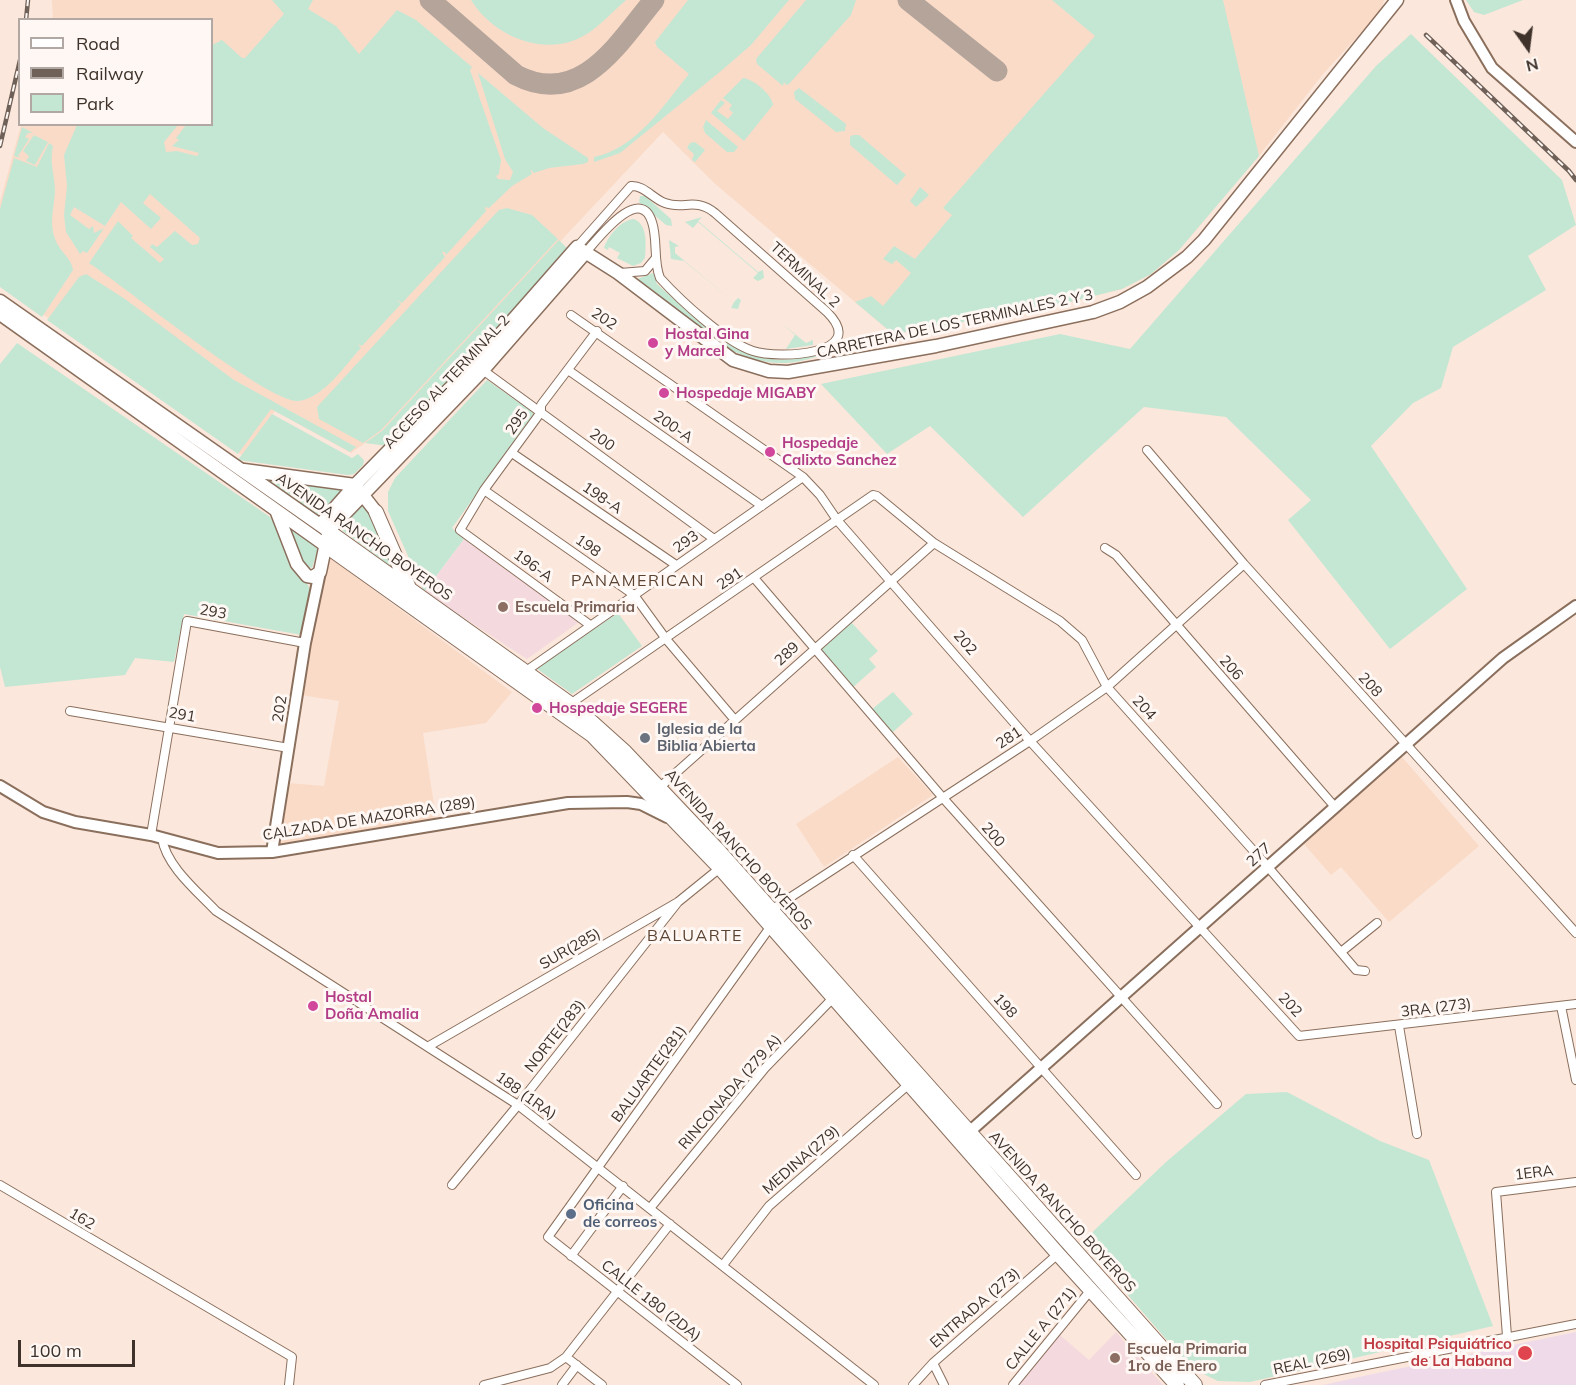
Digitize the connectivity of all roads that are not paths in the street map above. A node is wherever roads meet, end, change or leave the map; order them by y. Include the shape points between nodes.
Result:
1 (1457, 1) edge
2 (1393, 3) edge
3 (1576, 142) edge
4 (582, 249) junction
5 (656, 254) junction
6 (618, 273) junction
7 (0, 301) edge
8 (0, 314) edge
9 (571, 315) dead end
10 (597, 331) junction
11 (479, 367) junction
12 (568, 370) junction
13 (540, 412) junction
14 (1147, 450) dead end
15 (512, 453) junction
16 (234, 466) junction
17 (803, 477) junction
18 (377, 478) junction
19 (359, 489) junction
20 (484, 490) junction
21 (875, 495) joint
22 (762, 506) junction
23 (275, 508) junction
24 (376, 512) junction
25 (837, 520) junction
26 (460, 530) joint
27 (325, 534) junction
28 (714, 539) junction
29 (934, 543) junction
30 (1105, 548) dead end
31 (1244, 564) junction
32 (676, 565) junction
33 (315, 574) junction
34 (755, 579) junction
35 (891, 581) junction
36 (410, 590) junction
37 (634, 595) junction
38 (1576, 606) edge
39 (1174, 624) junction
40 (590, 625) junction
41 (666, 639) junction
42 (305, 643) junction
43 (814, 648) junction
44 (525, 671) junction
45 (1107, 687) junction
46 (570, 704) junction
47 (70, 711) dead end
48 (734, 719) junction
49 (170, 727) junction
50 (1030, 741) junction
51 (1405, 744) junction
52 (289, 748) junction
53 (0, 786) edge
54 (660, 786) junction
55 (943, 798) junction
56 (1335, 807) junction
57 (678, 822) junction
58 (151, 835) junction
59 (162, 838) junction
60 (272, 852) junction
61 (853, 855) junction
62 (1268, 867) junction
63 (720, 868) junction
64 (678, 902) junction
65 (771, 910) junction
66 (1377, 922) dead end
67 (771, 926) junction
68 (1199, 929) junction
69 (1576, 933) edge
70 (1341, 952) junction
71 (1365, 970) dead end
72 (833, 998) junction
73 (1120, 999) junction
74 (1576, 1004) edge
75 (1561, 1006) junction
76 (1399, 1026) junction
77 (1299, 1036) joint
78 (429, 1046) junction
79 (1042, 1067) junction
80 (1576, 1080) edge
81 (908, 1085) junction
82 (1217, 1104) dead end
83 (518, 1106) junction
84 (968, 1133) junction
85 (1417, 1134) dead end
86 (598, 1168) junction
87 (1136, 1175) dead end
88 (1576, 1182) edge
89 (0, 1185) edge
90 (452, 1185) dead end
91 (623, 1186) junction
92 (651, 1207) junction
93 (670, 1224) junction
94 (548, 1238) joint
95 (1058, 1254) junction
96 (571, 1256) junction
97 (723, 1265) junction
98 (1090, 1291) junction
99 (616, 1292) junction
100 (1576, 1324) edge
101 (1507, 1336) junction
102 (566, 1357) junction
103 (933, 1363) junction
104 (577, 1365) junction
105 (1180, 1379) edge
106 (289, 1385) edge
107 (484, 1385) edge
108 (562, 1385) edge
109 (602, 1385) edge
110 (737, 1385) edge
111 (874, 1385) edge
112 (913, 1385) edge
113 (944, 1385) edge
114 (1013, 1385) edge
115 (1195, 1385) edge
116 (1205, 1385) edge
117 (1265, 1385) edge

1 - 3 street via 1464,21 1492,68
2 - 6 main road, CARRETERA DE LOS TERMINALES 2 Y 3 via 1204,240 1147,287 1093,312 814,369 769,371 733,360
4 - 5 street, TERMINAL 2 via 620,215 636,210 647,214 652,222
4 - 5 street, TERMINAL 2 via 631,186 670,205 700,204 827,312 838,327 837,338 824,350 803,354 770,355 743,348 660,278
4 - 6 main road, CARRETERA DE LOS TERMINALES 2 Y 3
4 - 11 main road, ACCESO AL TERMINAL 2
5 - 6 street via 654,263 645,271
7 - 16 main road, AVENIDA RANCHO BOYEROS
8 - 23 main road, AVENIDA RANCHO BOYEROS
9 - 10 street, 202
10 - 12 street, 295
10 - 17 street, 202
11 - 13 street, 200
11 - 18 main road, ACCESO AL TERMINAL 2
11 - 19 main road, ACCESO AL TERMINAL 2
12 - 13 street, 295 via 541,405
12 - 22 street, 200-A
13 - 15 street, 295
13 - 28 street, 200
14 - 31 street, 208
15 - 20 street, 295
15 - 32 street, 198-A
16 - 19 main road
16 - 27 main road, AVENIDA RANCHO BOYEROS
17 - 22 street, 293
17 - 25 street, 202
18 - 19 main road, ACCESO AL TERMINAL 2
18 - 24 main road
19 - 24 main road
19 - 27 main road, ACCESO AL TERMINAL 2
20 - 26 street, 295
20 - 37 street, 198
21 - 25 street, 291
21 - 29 street, 204
22 - 28 street, 293
23 - 27 main road, AVENIDA RANCHO BOYEROS
23 - 33 main road via 297,564
24 - 36 highway
25 - 34 street, 291
25 - 35 street, 202
26 - 40 street, 196-A
27 - 33 main road
27 - 36 highway, AVENIDA RANCHO BOYEROS
27 - 57 highway, AVENIDA RANCHO BOYEROS via 592,735
28 - 32 street, 293
29 - 35 street, 289
29 - 45 street, 204 via 1060,621 1082,640
30 - 39 street, 206 via 1116,555
31 - 39 street, 281
31 - 51 street, 208
32 - 37 street, 293
33 - 42 street, 202
34 - 41 street, 291
34 - 43 street, 200
35 - 43 street, 289
35 - 50 street, 202
36 - 44 highway, AVENIDA RANCHO BOYEROS
37 - 40 street, 293
37 - 41 street, 198
38 - 51 street, 277 via 1503,658
39 - 45 street, 281
39 - 56 street, 206
40 - 44 street, 293
41 - 46 street, 291
41 - 48 street, 198
42 - 49 street, 293 via 187,621
42 - 52 street, 202
43 - 48 street, 289
43 - 55 street, 200
44 - 46 highway, AVENIDA RANCHO BOYEROS
45 - 50 street, 281
45 - 62 street, 204
46 - 54 highway, AVENIDA RANCHO BOYEROS
47 - 49 street, 291
48 - 54 street, 289
49 - 52 street, 291
49 - 58 street
50 - 55 street, 281
50 - 68 street, 202
51 - 56 street, 277
51 - 69 street, 208
52 - 60 street, 202
53 - 58 street, CALZADA DE MAZORRA (289) via 43,812 75,822
54 - 65 highway, AVENIDA RANCHO BOYEROS
55 - 61 street, 281
55 - 73 street, 200
56 - 62 street, 277
57 - 60 street, CALZADA DE MAZORRA (289) via 641,804 598,801
57 - 63 highway, AVENIDA RANCHO BOYEROS
58 - 59 street, CALZADA DE MAZORRA (289)
59 - 60 street, CALZADA DE MAZORRA (289) via 218,853
59 - 78 street, 188 (1RA) via 182,876 216,911
61 - 65 street, 281
61 - 79 street, 198
62 - 68 street, 277
62 - 70 street, 204
63 - 64 street, SUR(285)
63 - 67 highway, AVENIDA RANCHO BOYEROS
64 - 78 street, SUR(285)
64 - 83 street, NORTE(283)
65 - 84 highway, AVENIDA RANCHO BOYEROS
66 - 70 street
67 - 72 highway, AVENIDA RANCHO BOYEROS
67 - 86 street, BALUARTE(281)
68 - 73 street, 277
68 - 77 street, 202
70 - 71 street, 204 via 1356,970
72 - 81 highway, AVENIDA RANCHO BOYEROS
72 - 92 street, RINCONADA (279 A) via 765,1068
73 - 79 street, 277
73 - 82 street, 200
74 - 75 street, 3RA (273)
75 - 76 street, 3RA (273)
75 - 80 street
76 - 77 street, 3RA (273)
76 - 85 street
78 - 83 street, 188 (1RA)
79 - 84 street, 277
79 - 87 street, 198
81 - 95 highway, AVENIDA RANCHO BOYEROS
81 - 97 street, MEDINA(279) via 769,1206
83 - 86 street, 188 (1RA)
83 - 90 street, NORTE(283)
84 - 105 highway, AVENIDA RANCHO BOYEROS
86 - 91 street, 188 (1RA)
86 - 94 street, BALUARTE(281)
88 - 101 street, 1ERA via 1496,1192
89 - 106 street, 162 via 292,1358
91 - 92 street, 188 (1RA)
91 - 96 street
92 - 93 street, 188 (1RA)
93 - 97 street, 188 (1RA)
93 - 99 street
94 - 96 street, CALLE 180 (2DA)
95 - 98 highway, AVENIDA RANCHO BOYEROS
95 - 103 street, ENTRADA (273)
96 - 99 street, CALLE 180 (2DA)
97 - 111 street, 188 (1RA)
98 - 105 highway, AVENIDA RANCHO BOYEROS
98 - 114 street, CALLE A (271)
99 - 102 street
99 - 110 street, CALLE 180 (2DA)
100 - 101 street, REAL (269)
101 - 117 street, REAL (269)
102 - 104 street
102 - 107 street via 550,1368
103 - 112 street, ENTRADA (273)
103 - 113 street
104 - 108 street
104 - 109 street
105 - 115 highway, AVENIDA RANCHO BOYEROS
105 - 116 street

